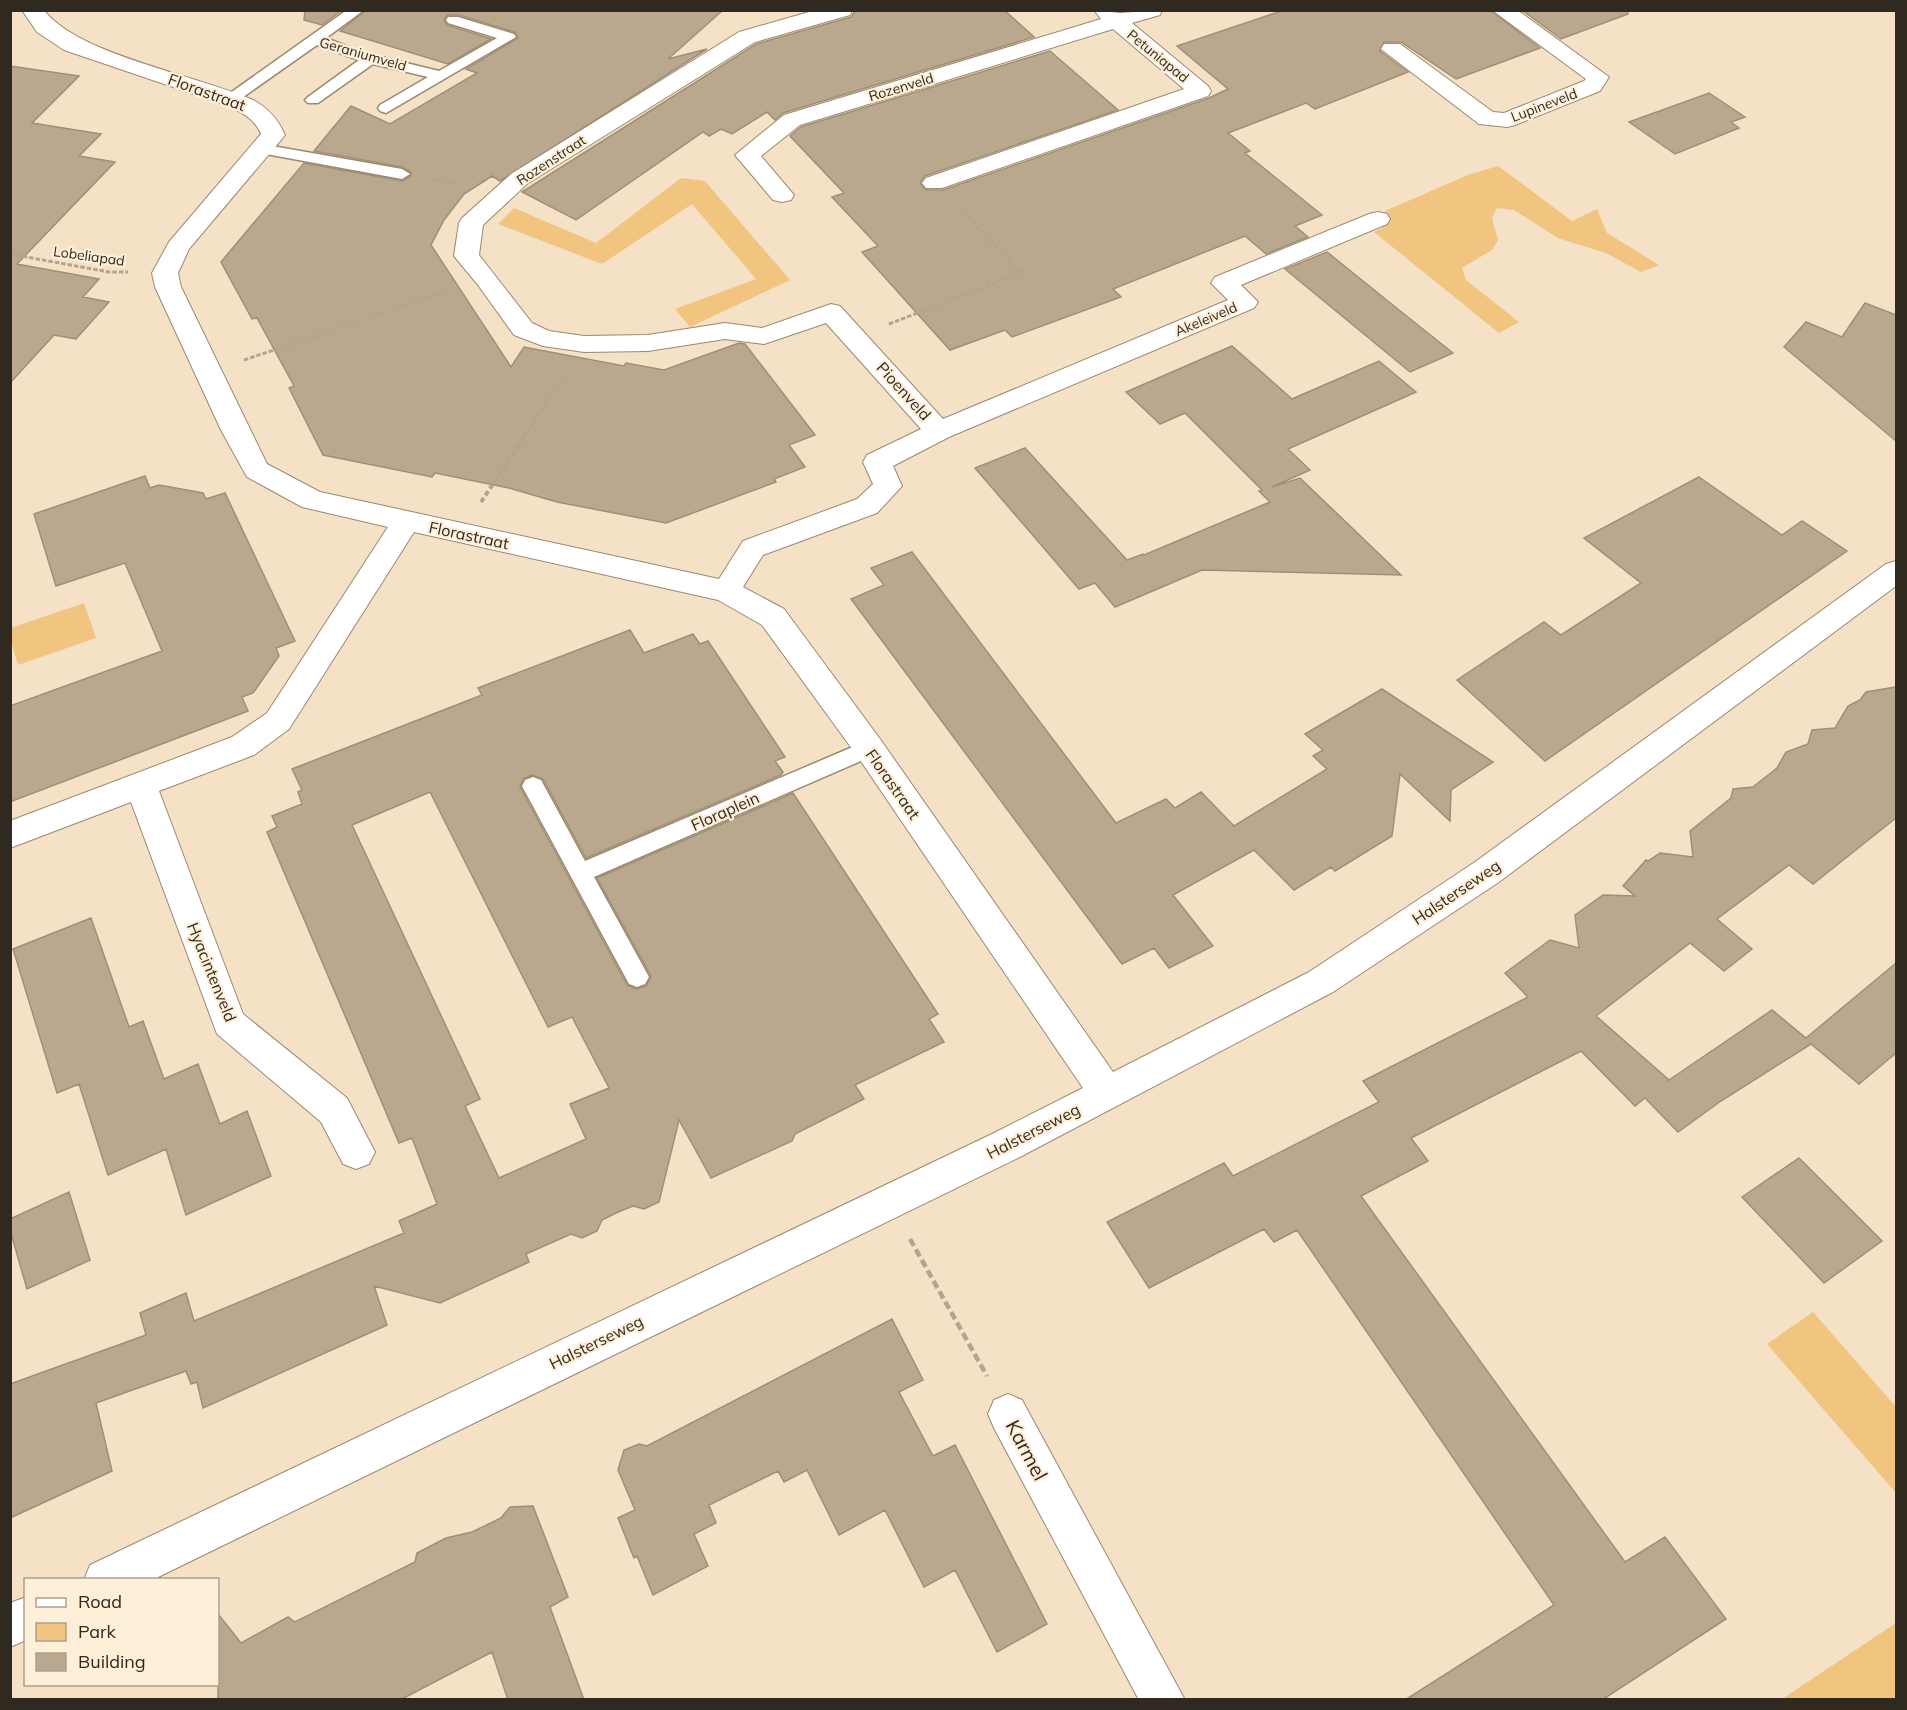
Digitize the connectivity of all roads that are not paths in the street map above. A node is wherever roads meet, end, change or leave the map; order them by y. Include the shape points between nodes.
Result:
1 (32, 10) edge
2 (357, 10) edge
3 (778, 10) edge
4 (842, 10) edge
5 (1152, 10) edge
6 (1502, 10) edge
7 (1110, 16) edge
8 (453, 20) dead end
9 (800, 23) junction
10 (315, 39) junction
11 (1392, 49) dead end
12 (370, 59) junction
13 (442, 76) junction
14 (231, 99) junction
15 (313, 100) dead end
16 (386, 108) dead end
17 (261, 150) junction
18 (402, 174) road end
19 (934, 183) road end
20 (782, 195) dead end
21 (1378, 219) dead end
22 (764, 336) joint
23 (1056, 384) joint
24 (939, 431) junction
25 (406, 522) junction
26 (1896, 571) edge
27 (726, 591) junction
28 (868, 748) junction
29 (141, 785) junction
30 (533, 786) dead end
31 (10, 835) edge
32 (581, 873) junction
33 (637, 977) dead end
34 (1107, 1093) junction
35 (356, 1152) dead end
36 (1008, 1414) road end
37 (109, 1578) edge
38 (24, 1619) edge
39 (10, 1625) edge
40 (1152, 1695) edge

1 - 14 street, Florastraat via 45,27 72,45
2 - 10 lane
3 - 9 street
4 - 9 street, Rozenstraat
5 - 7 street, Petuniapad
6 - 11 street, Lupineveld via 1598,77 1592,86 1507,120 1487,119
7 - 19 street, Petuniapad via 1200,91
7 - 20 street, Rozenveld via 792,120 747,155
8 - 13 lane via 509,37
9 - 22 street, Rozenstraat via 747,37 519,179 471,223 466,255 523,329 543,338 584,344 648,343 725,331
10 - 12 lane, Geraniumveld
10 - 14 lane, Geraniumveld
12 - 13 lane, Geraniumveld
12 - 15 lane
13 - 16 lane
14 - 17 street, Florastraat via 255,109 269,122 273,135
17 - 18 lane
17 - 25 street, Florastraat via 178,247 165,273 168,287 225,412 257,470 312,500
21 - 23 street, Akeleiveld via 1224,283 1245,302
22 - 24 street, Pioenveld via 831,312
23 - 24 street, Pioenveld
24 - 27 street via 877,462 888,486 867,506 753,548
25 - 27 street, Florastraat
25 - 29 street via 278,721 243,746
26 - 34 street, Halsterseweg via 1487,872 1331,976
27 - 28 street, Florastraat via 773,617
28 - 32 lane, Floraplein
28 - 34 street, Florastraat
29 - 31 street
29 - 35 street, Hyacintenveld via 229,1023 334,1110
30 - 32 lane
32 - 33 lane
34 - 37 street, Halsterseweg via 1005,1146
36 - 40 street, Karmel
38 - 39 street

